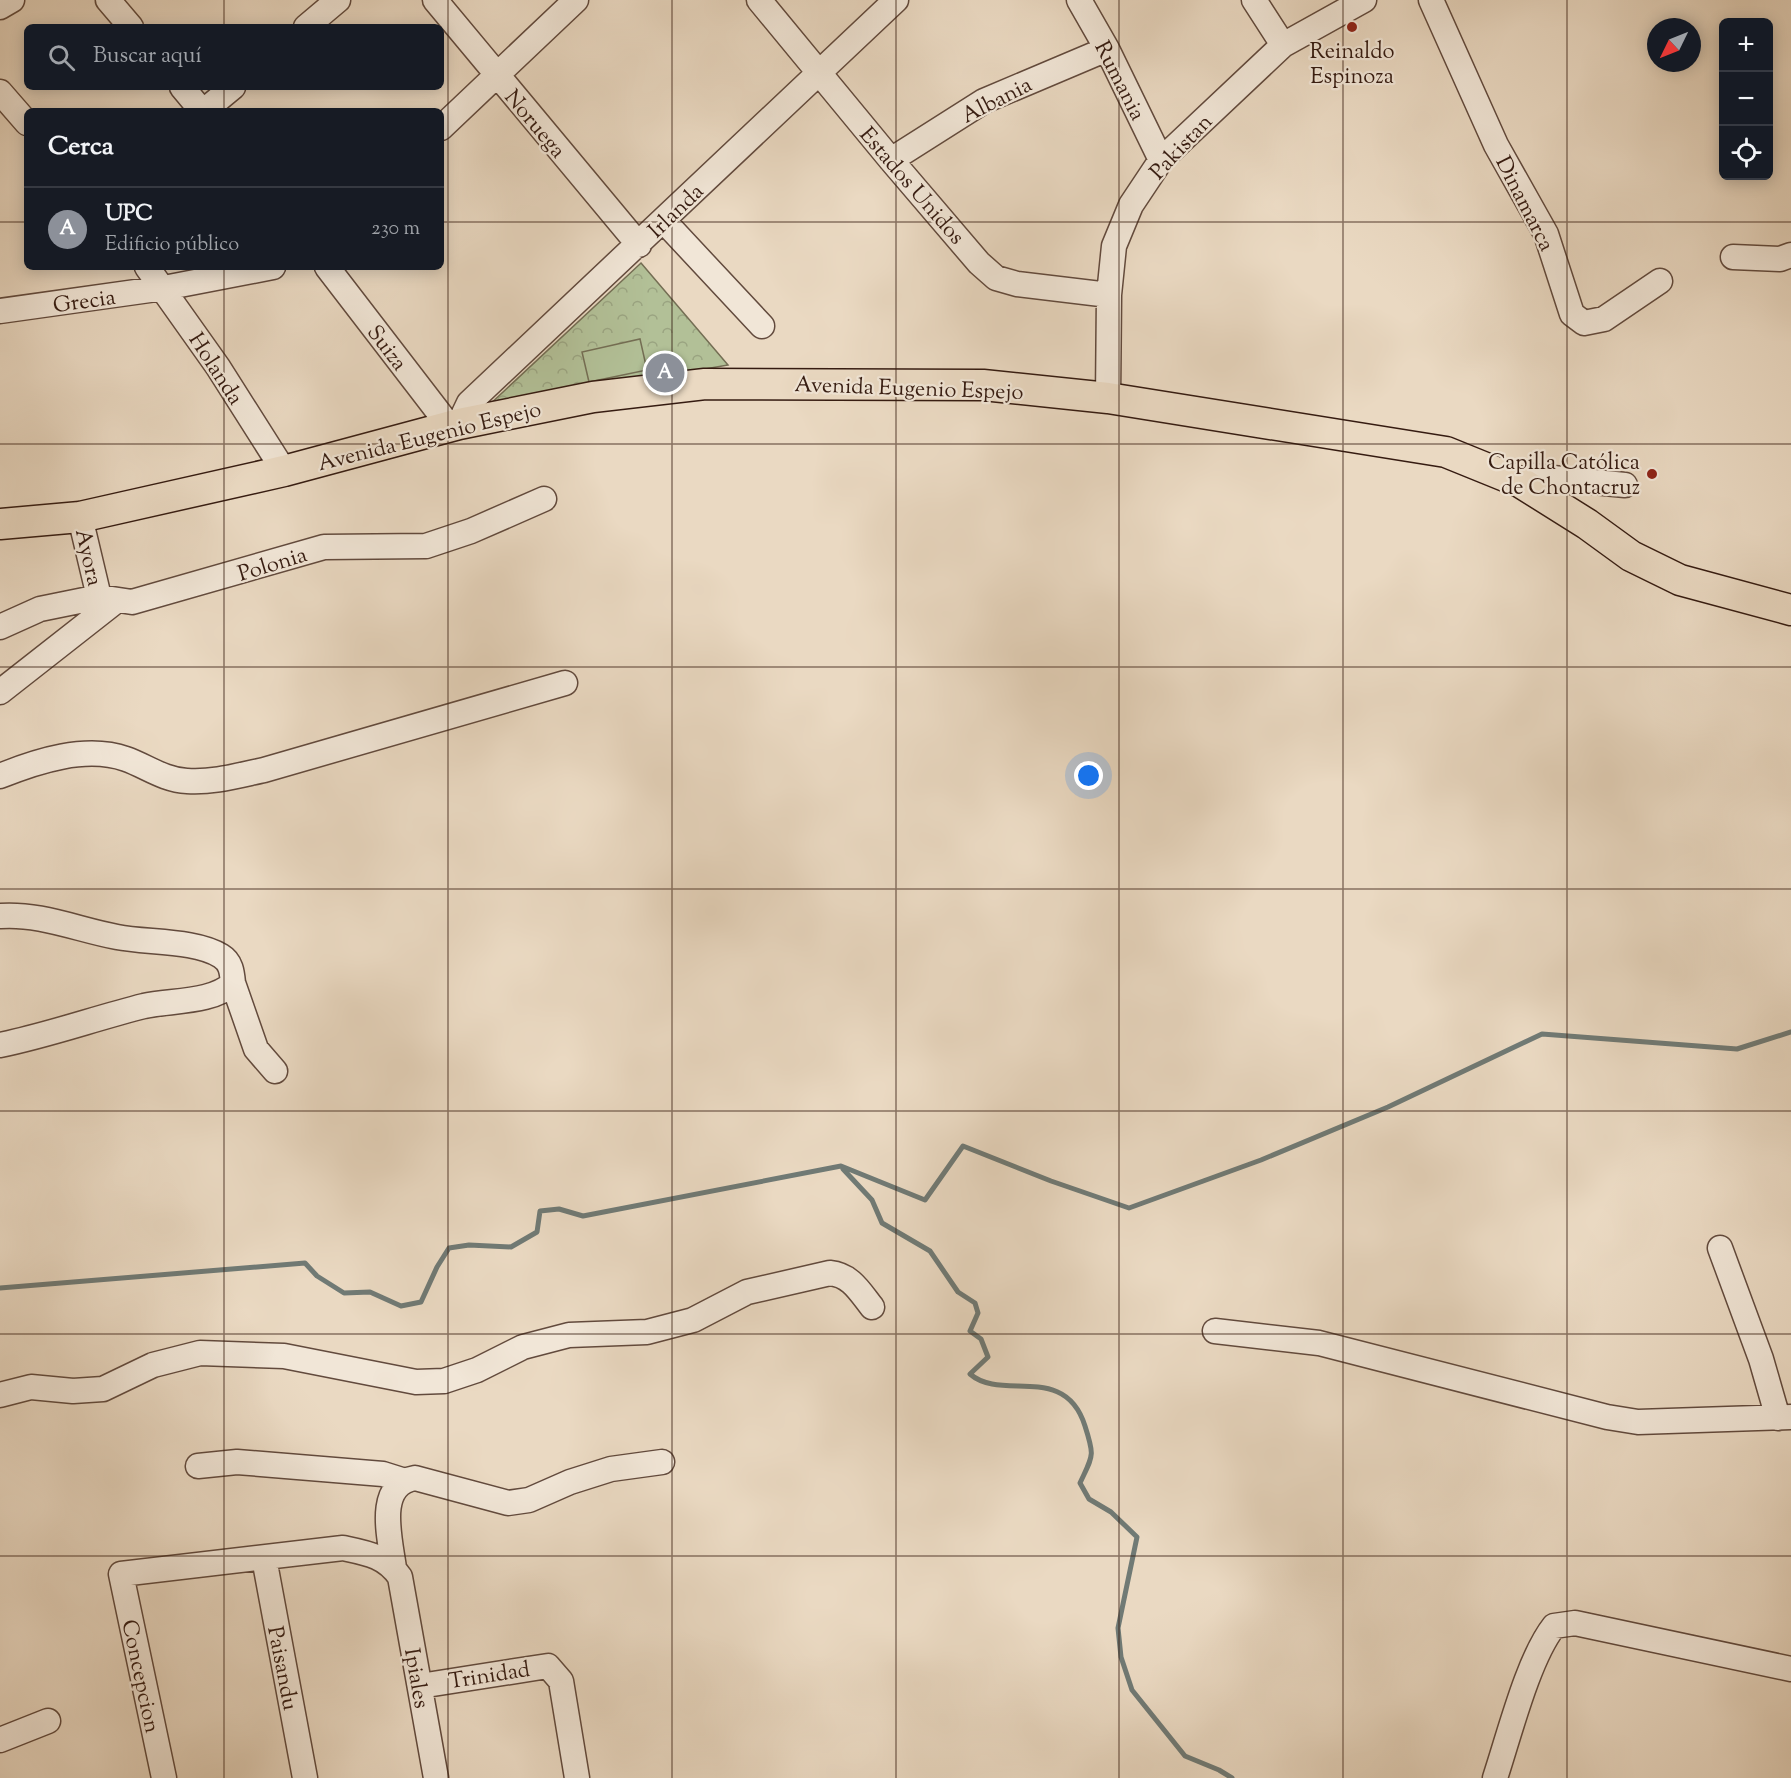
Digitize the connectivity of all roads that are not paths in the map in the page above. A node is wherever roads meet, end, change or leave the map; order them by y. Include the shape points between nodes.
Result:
1 (12, 0) edge
2 (108, 0) edge
3 (338, 0) edge
4 (435, 0) edge
5 (576, 0) edge
6 (759, 0) edge
7 (896, 0) edge
8 (1079, 0) edge
9 (1254, 0) edge
10 (1364, 0) edge
11 (1431, 0) edge
12 (0, 7) edge
13 (128, 24) edge
14 (310, 24) edge
15 (1283, 45) junction
16 (1107, 49) junction
17 (817, 73) junction
18 (497, 76) junction
19 (185, 90) edge
20 (229, 90) edge
21 (0, 92) edge
22 (200, 108) edge
23 (207, 108) edge
24 (24, 120) edge
25 (444, 125) edge
26 (891, 160) junction
27 (1161, 160) junction
28 (663, 220) junction
29 (639, 245) junction
30 (1791, 255) edge
31 (1733, 256) dead end
32 (149, 270) edge
33 (257, 270) edge
34 (329, 270) edge
35 (1660, 281) dead end
36 (164, 288) junction
37 (1109, 296) junction
38 (0, 311) edge
39 (762, 326) dead end
40 (1108, 398) junction
41 (454, 426) junction
42 (284, 471) junction
43 (1520, 482) junction
44 (1625, 485) dead end
45 (544, 499) dead end
46 (80, 517) junction
47 (0, 524) edge
48 (107, 599) junction
49 (1791, 610) edge
50 (0, 627) edge
51 (565, 683) dead end
52 (0, 692) edge
53 (0, 776) edge
54 (0, 916) edge
55 (233, 983) junction
56 (0, 1045) edge
57 (275, 1071) dead end
58 (1720, 1248) dead end
59 (872, 1307) dead end
60 (1215, 1331) dead end
61 (0, 1395) edge
62 (1785, 1418) edge
63 (662, 1462) dead end
64 (198, 1466) dead end
65 (402, 1480) junction
66 (264, 1558) junction
67 (397, 1572) junction
68 (1791, 1669) edge
69 (420, 1686) junction
70 (48, 1721) dead end
71 (0, 1740) edge
72 (164, 1778) edge
73 (305, 1778) edge
74 (436, 1778) edge
75 (576, 1778) edge
76 (1495, 1778) edge

1 - 12 street
2 - 13 street
3 - 14 street
4 - 18 street, Noruega
5 - 18 street
6 - 17 street, Estados Unidos
7 - 17 street, Irlanda
8 - 16 street, Rumania
9 - 15 street
10 - 15 street, Pakistan
11 - 35 street, Dinamarca via 1496,145 1546,234 1572,314 1584,323 1604,319
15 - 27 street, Pakistan
16 - 26 street, Albania via 984,101
16 - 27 street, Rumania
17 - 26 street, Estados Unidos
17 - 28 street, Irlanda
18 - 25 street
18 - 29 street, Noruega
19 - 22 street
20 - 23 street
21 - 24 street
26 - 37 street, Estados Unidos via 996,278
27 - 37 street, Pakistan via 1131,205 1114,246
28 - 29 street, Irlanda
28 - 39 street
29 - 41 street, Irlanda via 469,403
30 - 31 street via 1780,259
32 - 36 street, Holanda
33 - 36 street, Grecia
34 - 41 street, Suiza
36 - 38 street, Grecia
36 - 42 street, Holanda
37 - 40 street, Pakistan
40 - 41 main road, Avenida Eugenio Espejo via 983,385 705,384 593,398
40 - 43 main road, Avenida Eugenio Espejo via 1420,446 1475,462
41 - 42 main road, Avenida Eugenio Espejo
42 - 46 main road, Avenida Eugenio Espejo
43 - 44 street via 1532,477
43 - 49 main road, Avenida Eugenio Espejo via 1631,556 1680,580
45 - 48 street, Polonia via 426,546 324,547 132,602
46 - 47 main road, Avenida Eugenio Espejo
46 - 48 street, Ayora
48 - 50 street, Polonia via 40,609
48 - 52 street
51 - 53 street via 236,775 186,781 150,771 126,759 95,753 61,758
54 - 55 street via 51,920 117,937 208,949 224,957 232,968
55 - 56 street via 226,990 207,996 145,1006
55 - 57 street via 256,1049
58 - 62 street
59 - 61 street via 854,1283 841,1274 830,1273 747,1292 693,1320 647,1332 569,1335 523,1347 444,1381 416,1382 284,1356 200,1353 153,1365 103,1389 30,1388
60 - 62 street via 1319,1342 1638,1422
63 - 65 street via 611,1469 529,1500 508,1503 415,1478
64 - 65 street via 237,1462 383,1474
65 - 67 street, Ipiales via 392,1491 388,1508
66 - 67 street via 343,1548 376,1554
66 - 72 street, Concepcion via 121,1574
66 - 73 street, Paisandu
67 - 69 street, Ipiales
68 - 76 street via 1575,1623 1554,1626 1536,1660
69 - 74 street, Ipiales
69 - 75 street, Trinidad via 548,1666 561,1681
70 - 71 street

